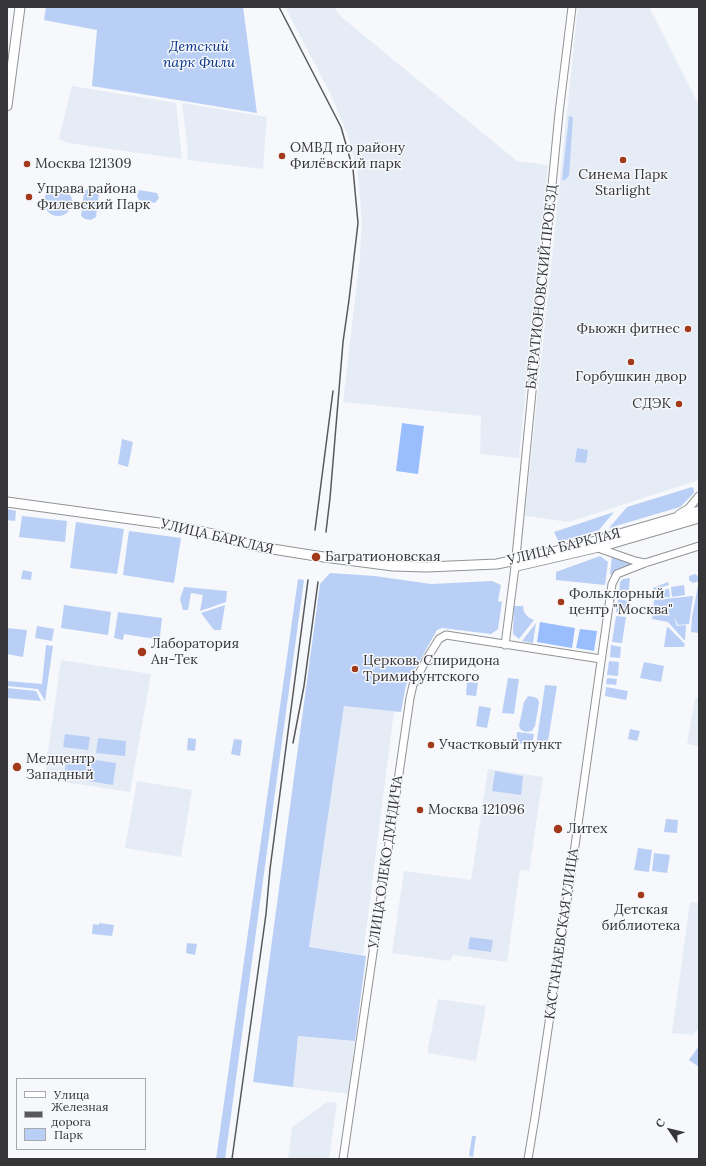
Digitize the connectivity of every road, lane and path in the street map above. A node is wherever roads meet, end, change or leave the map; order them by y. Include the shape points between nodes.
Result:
1 (20, 7) edge
2 (572, 7) edge
3 (7, 106) edge
4 (699, 496) edge
5 (7, 502) edge
6 (699, 511) edge
7 (699, 518) edge
8 (668, 519) junction
9 (699, 546) edge
10 (598, 548) junction
11 (515, 563) junction
12 (645, 563) junction
13 (506, 645) junction
14 (601, 658) junction
15 (343, 1159) edge
16 (528, 1159) edge

1 - 3 main road
2 - 11 street, БАГРАТИОНОВСКИЙ ПРОЕЗД
4 - 8 street via 684,512
5 - 11 main road, УЛИЦА БАРКЛАЯ, bridge via 167,524 260,547 371,564 475,571 497,570
6 - 8 main road, УЛИЦА БАРКЛАЯ
7 - 10 main road, УЛИЦА БАРКЛАЯ
8 - 11 main road, УЛИЦА БАРКЛАЯ
9 - 12 street
10 - 11 main road, УЛИЦА БАРКЛАЯ
10 - 12 street
11 - 13 street
12 - 14 street, КАСТАНАЕВСКАЯ УЛИЦА via 617,574 614,578
13 - 14 street, УЛИЦА ОЛЕКО ДУНДИЧА
13 - 15 street, УЛИЦА ОЛЕКО ДУНДИЧА via 443,636 426,660 412,688
14 - 16 street, КАСТАНАЕВСКАЯ УЛИЦА

